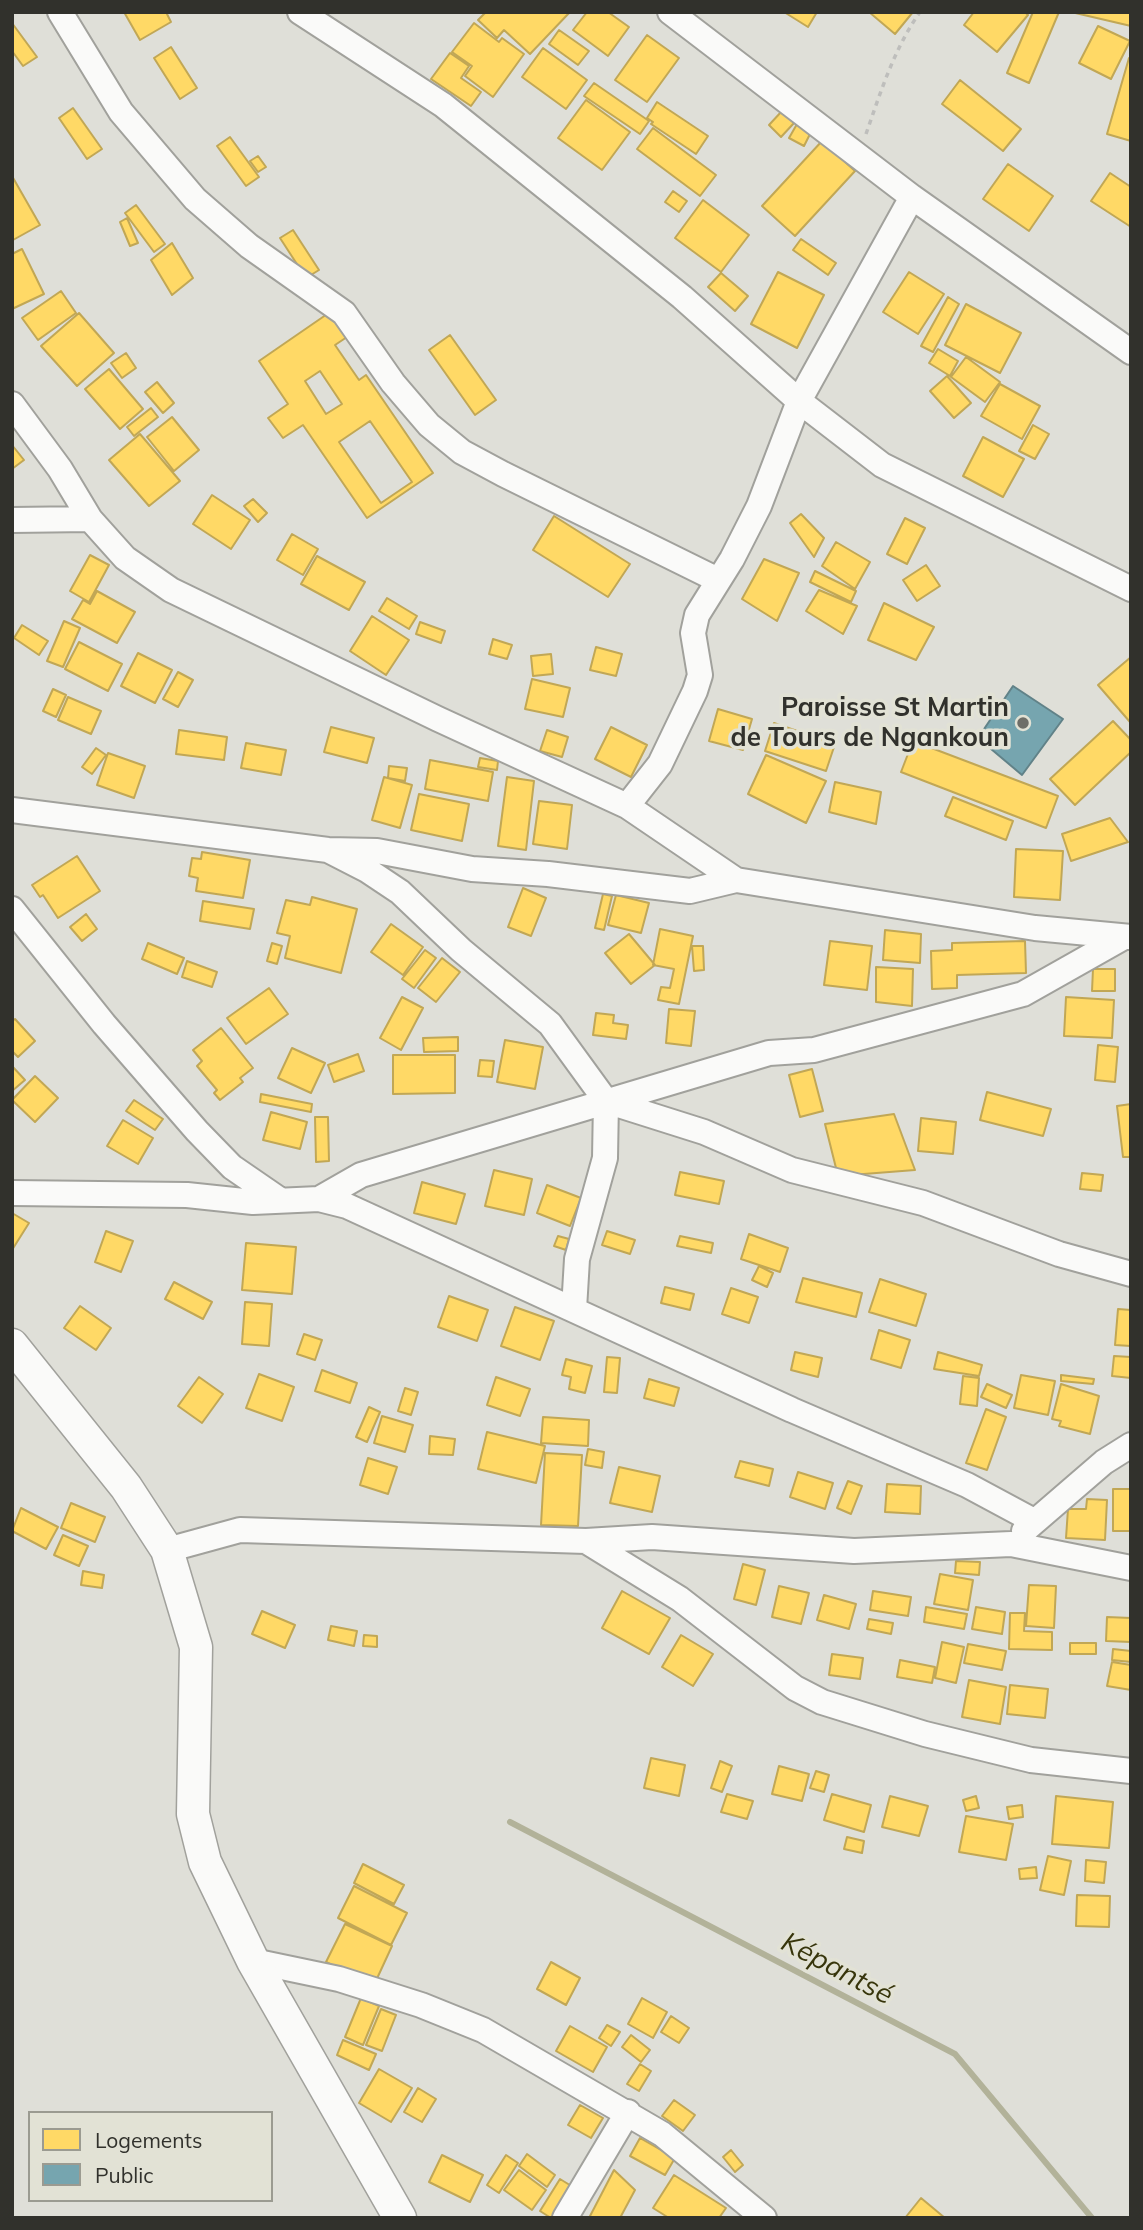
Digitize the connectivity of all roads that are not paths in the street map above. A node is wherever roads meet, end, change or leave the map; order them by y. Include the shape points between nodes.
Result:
1 (60, 12) edge
2 (300, 12) edge
3 (670, 12) edge
4 (912, 197) junction
5 (1131, 352) edge
6 (799, 401) junction
7 (12, 404) edge
8 (90, 519) junction
9 (12, 520) edge
10 (718, 580) junction
11 (1131, 589) edge
12 (627, 806) junction
13 (12, 810) edge
14 (328, 850) junction
15 (736, 880) junction
16 (12, 909) edge
17 (1127, 937) edge
18 (606, 1101) junction
19 (12, 1193) edge
20 (319, 1199) junction
21 (280, 1200) junction
22 (1131, 1274) edge
23 (574, 1309) junction
24 (12, 1345) edge
25 (1131, 1445) edge
26 (1034, 1521) junction
27 (586, 1541) junction
28 (1011, 1544) junction
29 (167, 1550) junction
30 (1131, 1568) edge
31 (1131, 1771) edge
32 (253, 1961) junction
33 (628, 2112) junction
34 (400, 2218) edge
35 (565, 2218) edge
36 (764, 2218) edge

1 - 10 street via 121,112 195,199 249,246 344,313 429,425 462,452 503,474
2 - 6 street via 443,105 682,297
3 - 4 street
4 - 5 street
4 - 6 street
6 - 10 street via 759,506
6 - 11 street via 882,465 917,485
7 - 8 street
8 - 9 street
8 - 12 street via 124,558 171,590
10 - 12 street via 697,615 693,633 700,675 695,691 660,764
12 - 15 street
13 - 14 street
14 - 15 street via 377,851 472,869 690,891
14 - 18 street via 400,892 550,1024
15 - 17 street via 1035,928
16 - 21 street via 197,1132 232,1167
17 - 18 street via 1023,994 814,1050 769,1052
18 - 20 street via 361,1175
18 - 22 street via 704,1132 792,1170 923,1203 1059,1254
18 - 23 street via 605,1158 577,1259
19 - 21 street
20 - 21 street
20 - 23 street via 370,1214
23 - 26 street via 967,1485
24 - 29 main road via 126,1487
25 - 26 street
26 - 28 street
27 - 28 street via 652,1537 854,1551
27 - 29 street via 240,1531
27 - 31 street via 680,1599 821,1702 1031,1760
28 - 30 street
29 - 32 main road via 196,1647 196,1837
32 - 33 street via 339,1979 421,2005 483,2030
32 - 34 main road
33 - 35 street
33 - 36 street via 672,2141

